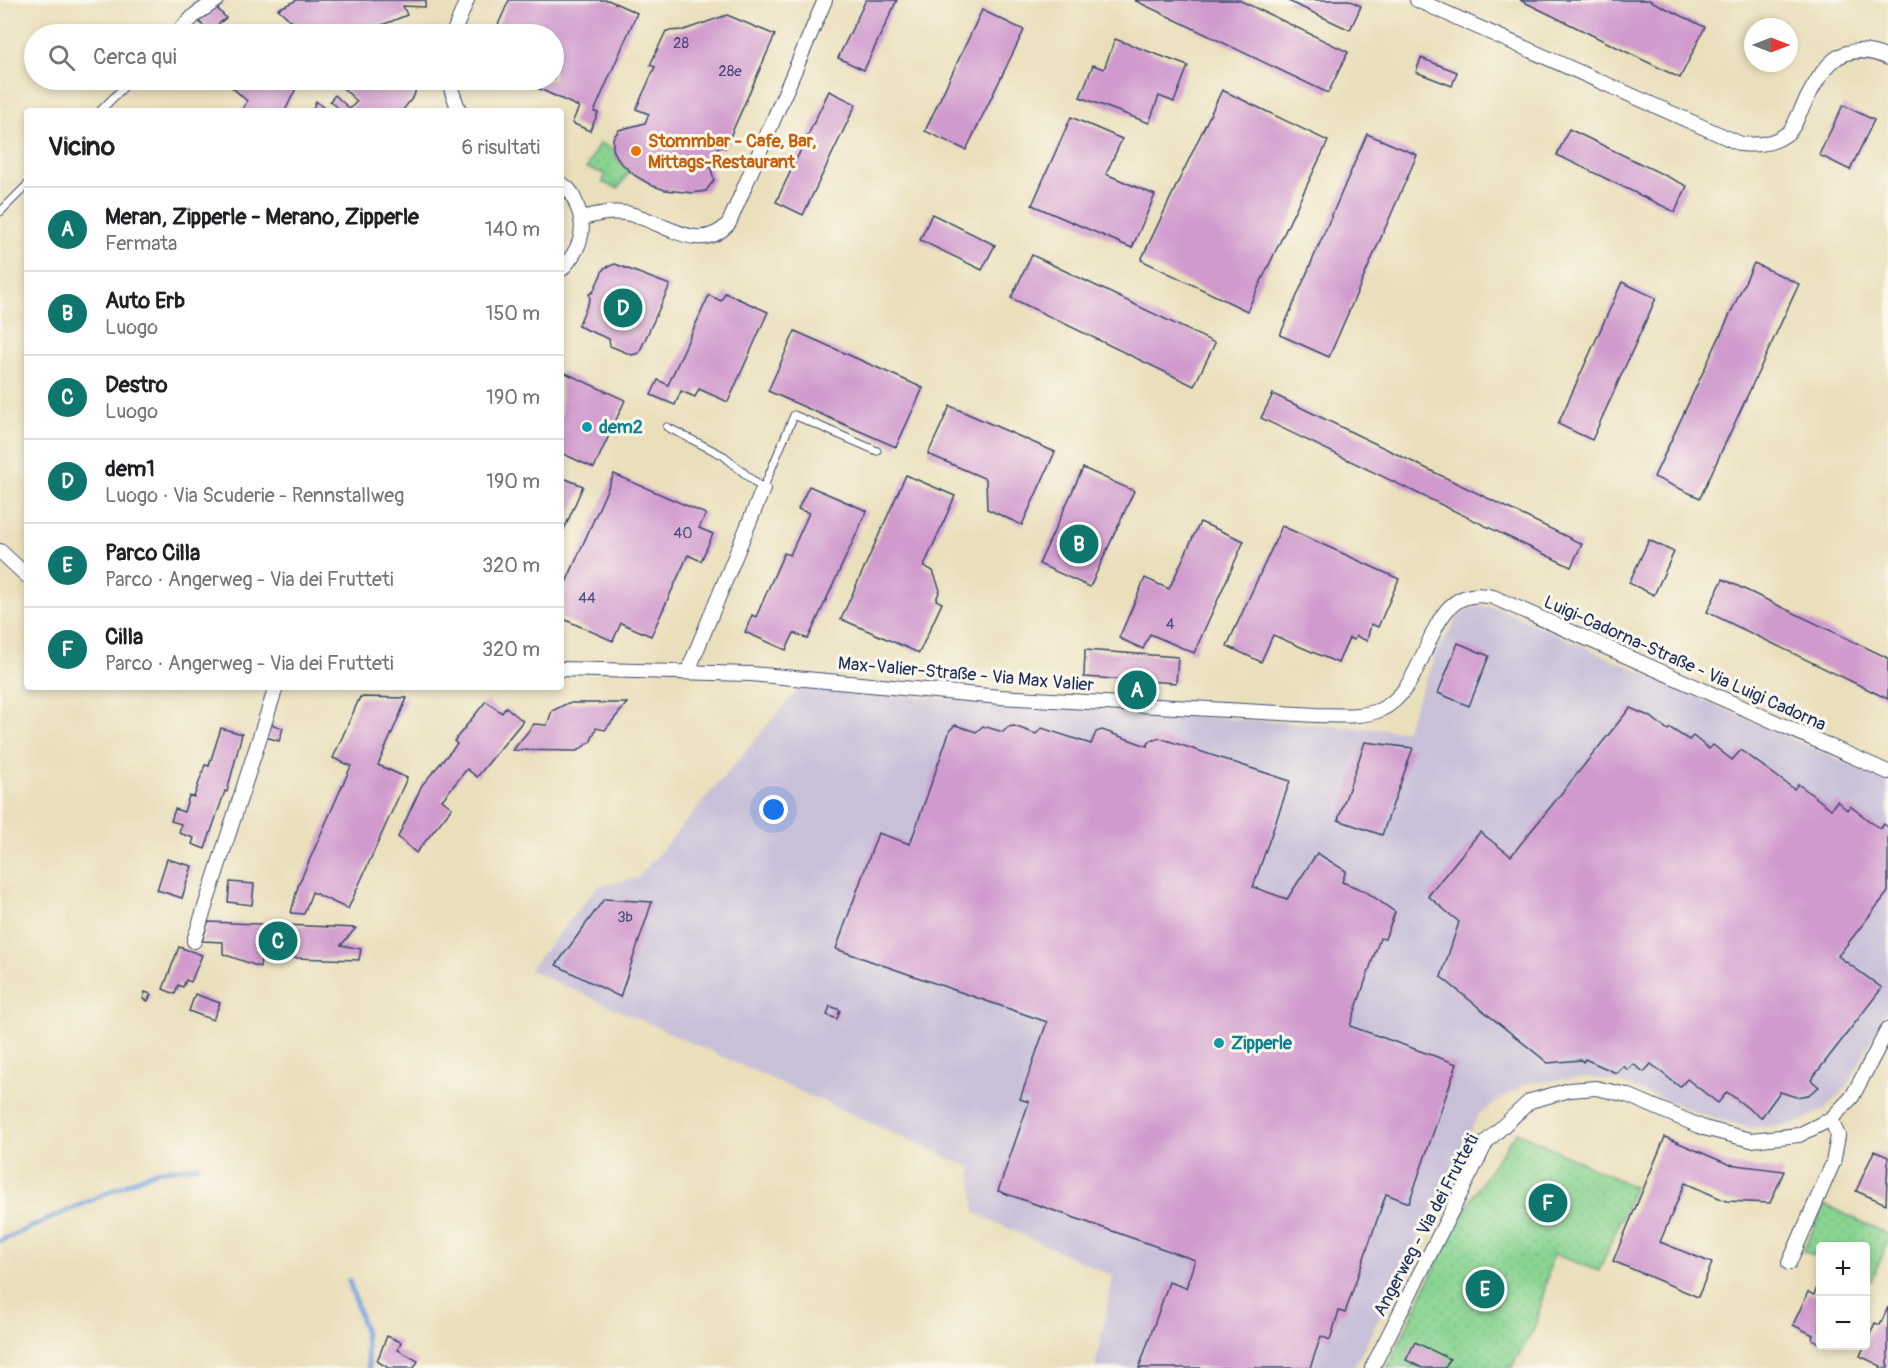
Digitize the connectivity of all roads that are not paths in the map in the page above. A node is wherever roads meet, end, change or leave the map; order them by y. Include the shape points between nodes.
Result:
1 (217, 0) edge
2 (467, 0) edge
3 (825, 0) edge
4 (1417, 0) edge
5 (186, 24) edge
6 (457, 24) edge
7 (1888, 58) edge
8 (121, 90) edge
9 (452, 90) edge
10 (103, 108) edge
11 (458, 108) edge
12 (564, 185) edge
13 (24, 188) edge
14 (0, 212) edge
15 (583, 218) junction
16 (564, 267) edge
17 (667, 427) dead end
18 (877, 451) dead end
19 (763, 489) junction
20 (0, 551) edge
21 (24, 573) edge
22 (1466, 595) joint
23 (564, 669) edge
24 (688, 671) junction
25 (275, 690) edge
26 (1888, 772) edge
27 (194, 941) dead end
28 (1888, 1029) edge
29 (1831, 1119) junction
30 (1789, 1263) dead end
31 (1372, 1368) edge

1 - 5 street
2 - 6 street
3 - 15 street via 729,223 720,233 709,238 691,236 625,213
4 - 7 street via 1742,144 1759,146 1791,130 1826,67 1840,53 1862,52
8 - 10 lane
9 - 11 street
12 - 15 street via 570,189
13 - 14 lane
15 - 16 street via 580,243
17 - 19 lane via 724,456
18 - 19 lane via 794,415
19 - 24 street
20 - 21 street
22 - 24 street, Max-Valier-Straße - Via Max Valier via 1447,607 1413,680 1398,698 1362,715 1000,698
22 - 26 street, Luigi-Cadorna-Straße - Via Luigi Cadorna via 1480,593 1493,597
23 - 24 street, Max-Valier-Straße - Via Max Valier
25 - 27 street
28 - 29 street, Angerweg - Via dei Frutteti via 1852,1097
29 - 30 street via 1838,1136 1833,1163
29 - 31 street, Angerweg - Via dei Frutteti via 1799,1135 1751,1140 1704,1128 1627,1095 1596,1088 1570,1090 1530,1101 1487,1141

